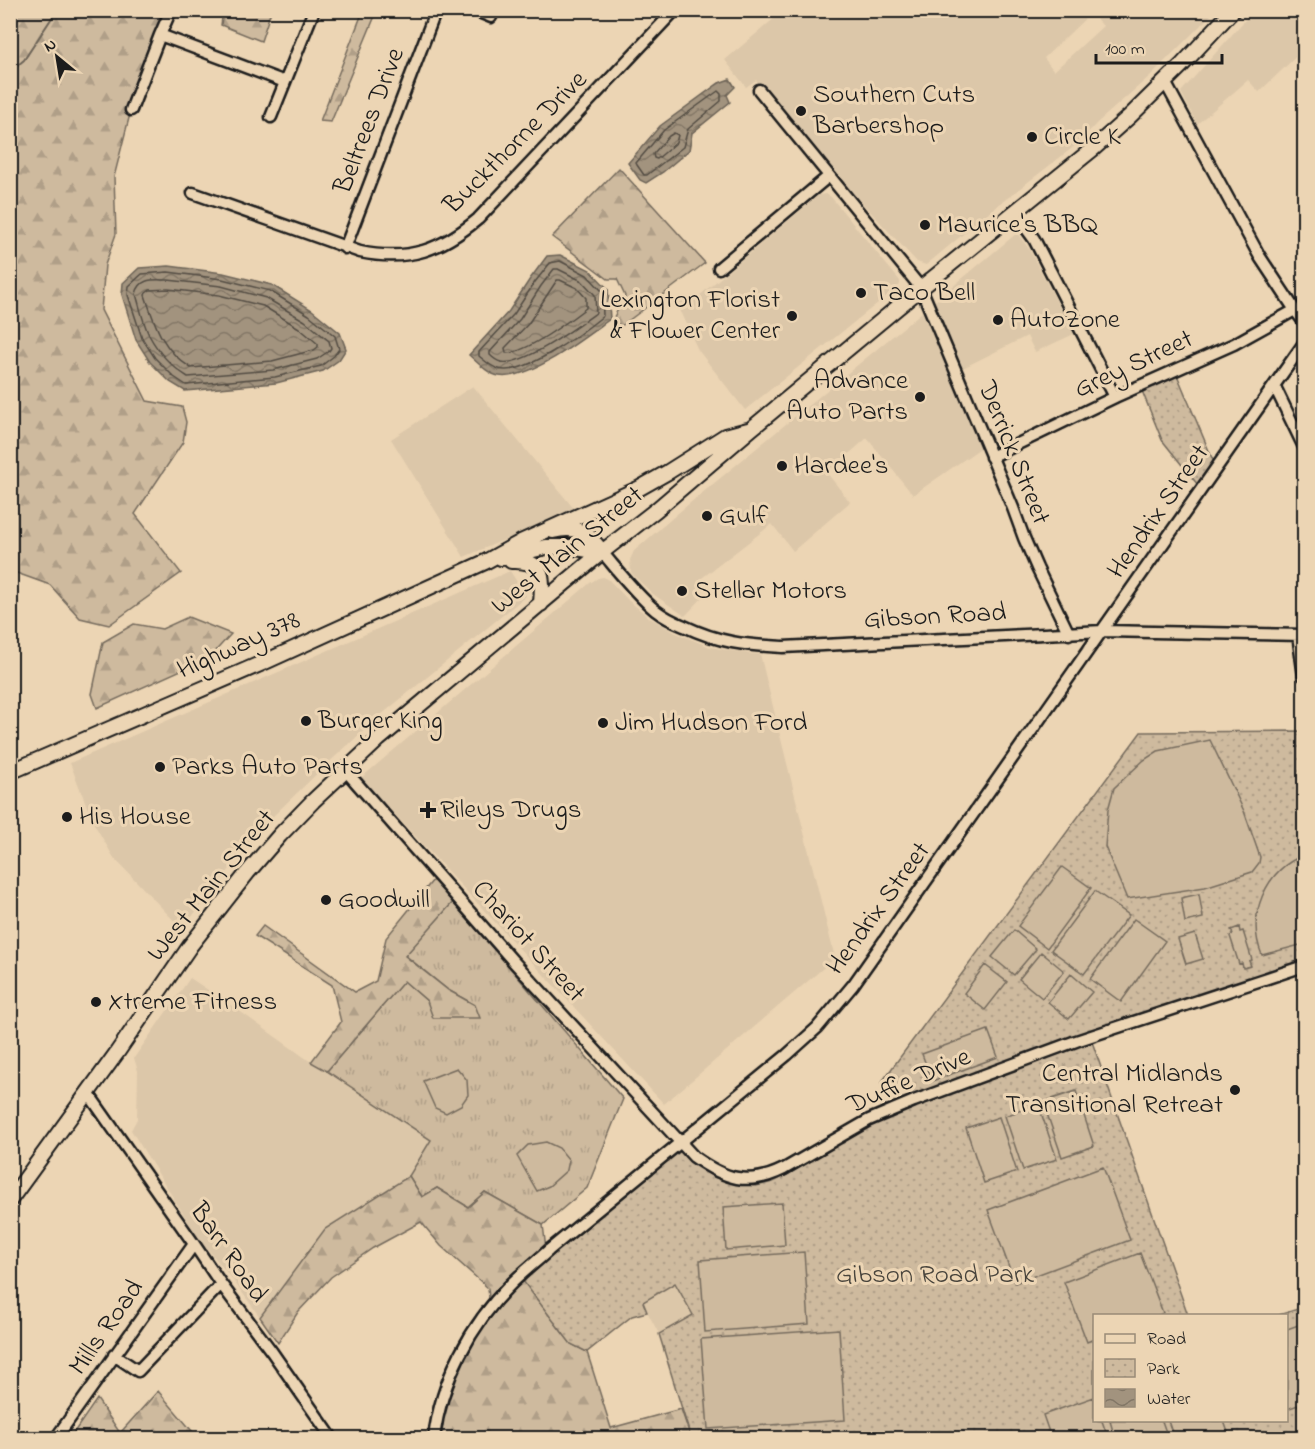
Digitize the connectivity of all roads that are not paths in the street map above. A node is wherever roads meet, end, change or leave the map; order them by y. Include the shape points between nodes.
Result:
1 (171, 10) edge
2 (314, 10) edge
3 (436, 10) edge
4 (474, 10) edge
5 (675, 10) edge
6 (1233, 10) edge
7 (491, 17) dead end
8 (160, 35) junction
9 (285, 82) junction
10 (1166, 82) junction
11 (759, 90) dead end
12 (131, 110) dead end
13 (272, 117) dead end
14 (829, 176) junction
15 (193, 192) dead end
16 (1014, 213) junction
17 (345, 248) junction
18 (719, 268) dead end
19 (921, 288) junction
20 (1294, 310) junction
21 (1305, 322) edge
22 (1305, 343) edge
23 (1275, 387) junction
24 (1115, 397) junction
25 (751, 429) junction
26 (1305, 447) edge
27 (991, 457) junction
28 (541, 534) junction
29 (602, 552) junction
30 (485, 562) junction
31 (541, 604) junction
32 (1103, 631) junction
33 (1069, 634) junction
34 (1301, 635) edge
35 (1305, 676) edge
36 (345, 770) junction
37 (10, 772) edge
38 (1305, 966) edge
39 (88, 1093) junction
40 (681, 1142) junction
41 (10, 1200) edge
42 (194, 1244) junction
43 (221, 1284) junction
44 (114, 1355) junction
45 (56, 1438) edge
46 (332, 1438) edge
47 (434, 1438) edge

1 - 8 street
2 - 9 street
3 - 17 street, Beltrees Drive
4 - 7 street
5 - 17 street, Buckthorne Drive via 461,233 424,252 406,255 374,255
6 - 10 main road, West Main Street
8 - 9 street
8 - 12 street
9 - 13 street
10 - 16 main road, West Main Street
10 - 20 street via 1260,257
11 - 14 street, Derrick Street
14 - 18 street
14 - 19 street, Derrick Street
15 - 17 street, Buckthorne Drive
16 - 19 main road, West Main Street
16 - 24 street via 1034,239
19 - 25 main road, West Main Street
19 - 27 street, Derrick Street
20 - 21 street
20 - 24 street, Grey Street via 1234,344
22 - 23 street, Hendrix Street
23 - 26 street
23 - 32 street, Hendrix Street
24 - 27 street, Grey Street
25 - 28 main road via 725,436 638,489
25 - 29 main road, West Main Street
27 - 33 street, Derrick Street
28 - 29 main road via 577,530 589,536
28 - 30 main road
29 - 30 main road via 546,548
29 - 31 main road, West Main Street
29 - 33 street, Gibson Road via 656,610 706,637 749,646 783,648
30 - 31 main road via 521,561 536,566 542,580
30 - 37 main road, Highway 378
31 - 36 main road, West Main Street
32 - 33 street, Gibson Road
32 - 34 street, Gibson Road
32 - 40 street, Hendrix Street via 854,985 799,1045
34 - 35 street
36 - 39 main road, West Main Street via 248,872 190,946
36 - 40 street, Chariot Street via 513,961
38 - 40 street, Duffie Drive via 1076,1041 914,1101 869,1120 769,1176 727,1176 710,1169
39 - 41 main road, West Main Street
39 - 42 street, Barr Road
40 - 47 street, Hendrix Street via 549,1250 495,1302 467,1341 445,1387
42 - 43 street, Barr Road
42 - 44 street, Mills Road
43 - 44 street via 138,1371
43 - 46 street, Barr Road
44 - 45 street, Mills Road

